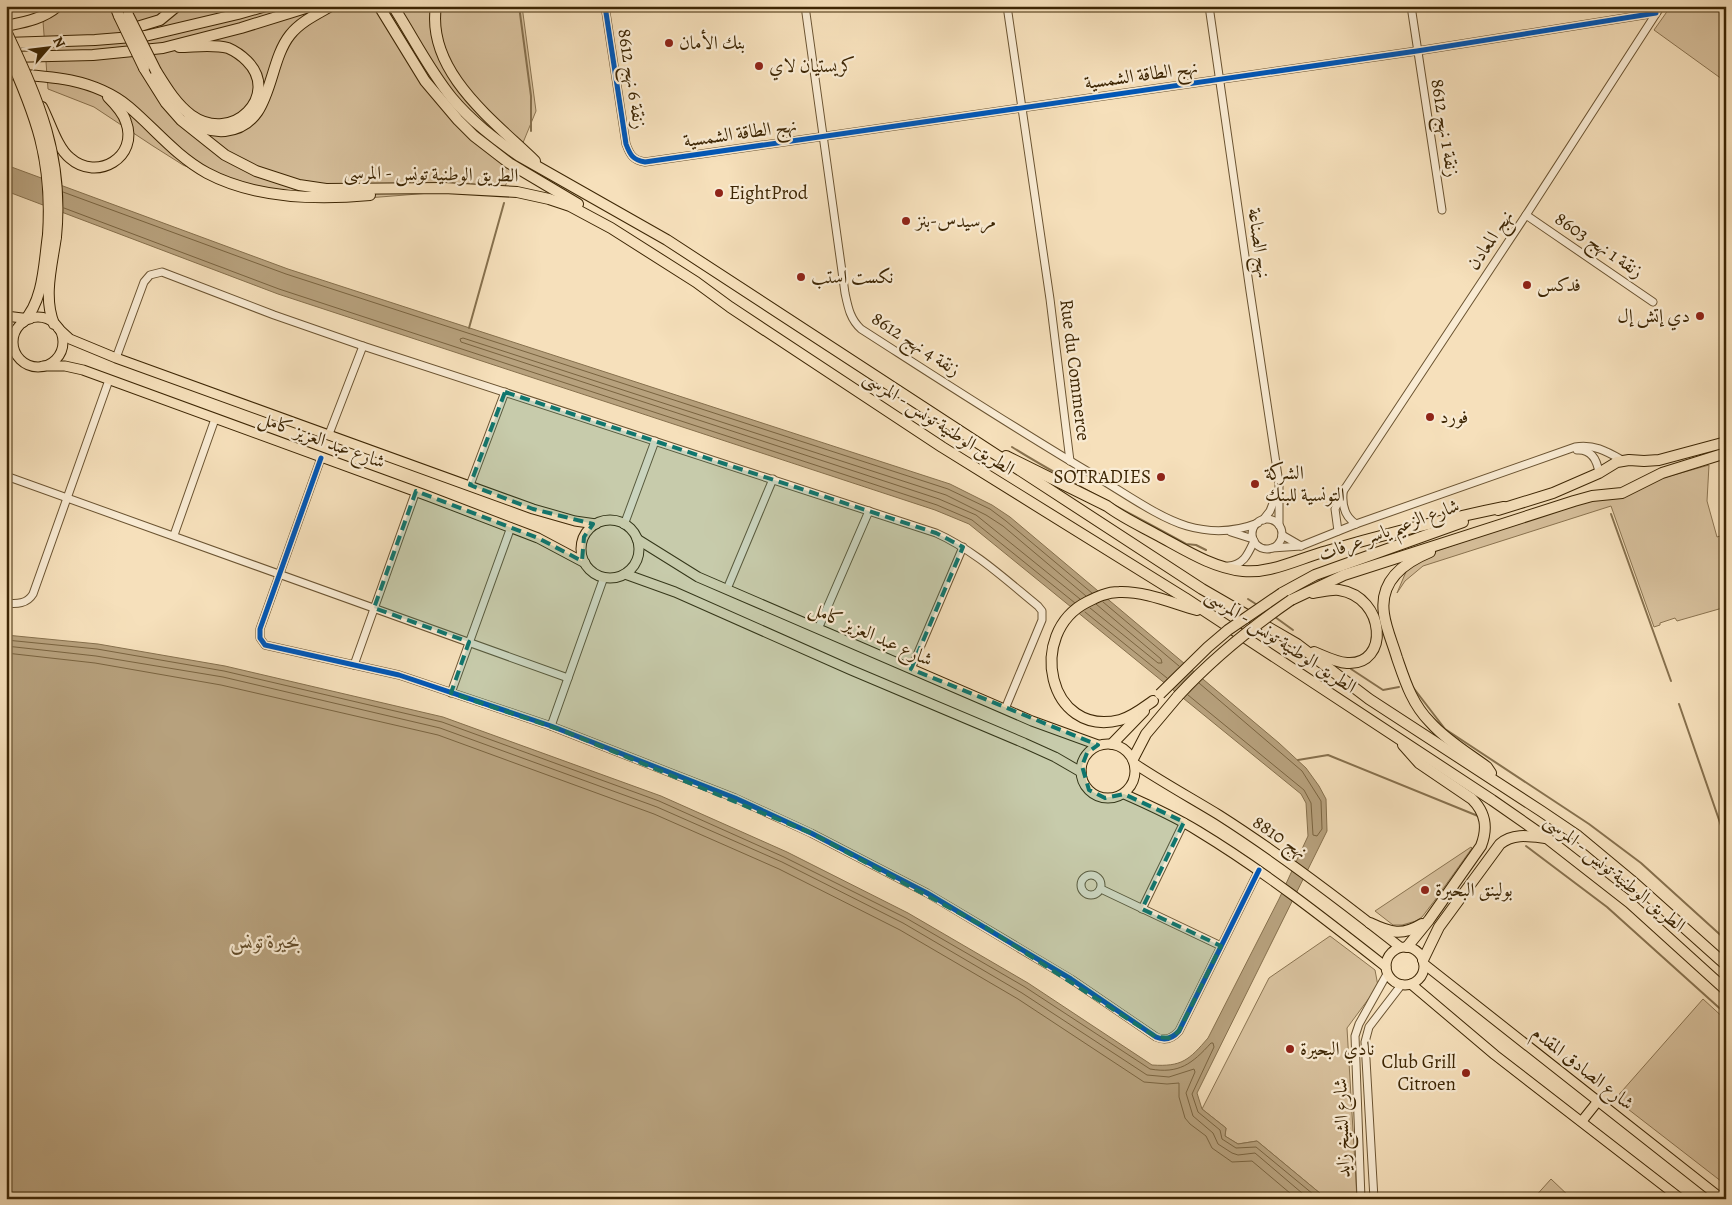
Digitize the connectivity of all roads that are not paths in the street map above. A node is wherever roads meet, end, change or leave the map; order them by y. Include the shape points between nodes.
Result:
1 (49, 6) edge
2 (58, 6) edge
3 (177, 6) edge
4 (266, 6) edge
5 (312, 6) edge
6 (331, 6) edge
7 (394, 6) edge
8 (436, 6) edge
9 (605, 6) edge
10 (805, 6) edge
11 (1007, 6) edge
12 (1209, 6) edge
13 (1411, 6) edge
14 (1660, 6) edge
15 (380, 7) edge
16 (122, 11) edge
17 (1656, 14) junction
18 (8, 31) edge
19 (85, 40) junction
20 (163, 48) junction
21 (6, 49) edge
22 (1417, 50) junction
23 (6, 57) edge
24 (151, 72) junction
25 (6, 74) edge
26 (1220, 78) junction
27 (31, 84) junction
28 (103, 90) junction
29 (1022, 108) junction
30 (823, 137) junction
31 (631, 156) joint
32 (547, 172) junction
33 (444, 188) junction
34 (1442, 210) dead end
35 (1526, 216) junction
36 (610, 228) junction
37 (52, 236) junction
38 (1653, 302) dead end
39 (6, 316) edge
40 (27, 320) junction
41 (56, 326) junction
42 (6, 346) edge
43 (363, 346) junction
44 (17, 356) junction
45 (116, 358) junction
46 (43, 366) junction
47 (109, 380) junction
48 (505, 392) junction
49 (215, 419) junction
50 (329, 434) junction
51 (655, 441) junction
52 (1726, 442) edge
53 (980, 445) junction
54 (1567, 450) junction
55 (1726, 453) edge
56 (321, 458) junction
57 (1622, 460) junction
58 (1070, 461) junction
59 (1599, 472) junction
60 (6, 476) edge
61 (773, 479) junction
62 (1280, 483) junction
63 (470, 485) junction
64 (1344, 490) junction
65 (416, 491) junction
66 (67, 497) junction
67 (1504, 507) junction
68 (869, 511) junction
69 (1260, 521) junction
70 (596, 524) junction
71 (1279, 524) junction
72 (1356, 524) junction
73 (624, 525) junction
74 (511, 528) junction
75 (1228, 531) junction
76 (1338, 531) junction
77 (1472, 533) junction
78 (174, 535) junction
79 (1282, 535) junction
80 (637, 539) junction
81 (1254, 540) junction
82 (1301, 546) junction
83 (963, 547) junction
84 (1272, 548) junction
85 (585, 563) junction
86 (1218, 565) junction
87 (280, 574) junction
88 (625, 574) junction
89 (604, 577) junction
90 (727, 589) junction
91 (1304, 594) junction
92 (6, 603) edge
93 (374, 608) junction
94 (1207, 613) junction
95 (818, 629) junction
96 (469, 642) junction
97 (1297, 644) junction
98 (354, 665) junction
99 (911, 669) junction
100 (568, 678) junction
101 (451, 693) junction
102 (1157, 698) junction
103 (1005, 710) junction
104 (551, 726) junction
105 (1399, 740) junction
106 (1112, 744) junction
107 (1098, 745) junction
108 (1134, 761) junction
109 (1081, 772) junction
110 (1496, 781) junction
111 (1124, 794) junction
112 (1184, 822) junction
113 (1548, 839) junction
114 (1258, 870) junction
115 (1100, 889) dead end
116 (1142, 909) junction
117 (1429, 920) junction
118 (1370, 923) junction
119 (1220, 946) junction
120 (1404, 947) junction
121 (1423, 962) junction
122 (1726, 965) edge
123 (1387, 970) junction
124 (1406, 984) junction
125 (1726, 990) edge
126 (1598, 1101) junction
127 (1582, 1121) junction
128 (1361, 1199) edge
129 (1374, 1199) edge
130 (1681, 1199) edge
131 (1722, 1199) edge

1 - 18 highway
2 - 18 highway via 50,14
3 - 19 highway via 160,20
4 - 19 highway via 145,36
5 - 20 highway
6 - 24 highway via 290,34 278,57 263,103 249,121 236,128 221,131 193,124 168,102
7 - 32 highway, الطريق الوطنية تونس - المرسى via 453,99 500,143
8 - 32 highway via 434,17 442,52 464,91
9 - 31 street, زنقة 6 نهج 8612 via 626,144
10 - 30 street, زنقة 4 نهج 8612
11 - 29 street, Rue du Commerce
12 - 26 street, نهج الصناعة
13 - 22 street, زنقة 1 نهج 8612
14 - 17 street, نهج المعادن
15 - 36 highway via 425,81 463,126 508,163 575,202
16 - 24 highway, bridge
17 - 22 street, نهج الطاقة الشمسية
17 - 35 street, نهج المعادن
18 - 19 highway
18 - 27 highway, bridge
20 - 23 highway via 42,58
20 - 24 highway via 207,46 235,52 251,65 256,76 254,104 232,123 213,124 192,116
21 - 37 highway, bridge via 32,108 44,151
22 - 26 street, نهج الطاقة الشمسية
22 - 34 street, زنقة 1 نهج 8612
24 - 33 highway, الطريق الوطنية تونس - المرسى via 166,103 181,120 225,155 256,171 299,185 326,189
25 - 28 highway via 76,80
26 - 29 street, نهج الطاقة الشمسية
26 - 62 street, نهج الصناعة
27 - 28 highway, bridge via 60,146 77,164 93,168 115,161 128,142 128,128 123,115
27 - 37 highway, bridge via 48,132 57,187
28 - 33 highway via 128,106 188,161 207,173 245,187 291,196 317,197
29 - 30 street, نهج الطاقة الشمسية
29 - 58 street, Rue du Commerce
30 - 31 street, نهج الطاقة الشمسية via 645,162
30 - 58 street, زنقة 4 نهج 8612 via 845,293 850,316 855,323
32 - 53 highway, الطريق الوطنية تونس - المرسى via 667,240
33 - 36 highway, الطريق الوطنية تونس - المرسى via 518,192 549,199 570,206
35 - 38 street, زنقة 1 نهج 8603
35 - 64 street, نهج المعادن
36 - 94 highway, الطريق الوطنية تونس - المرسى via 942,447
37 - 40 highway via 40,288
37 - 41 highway via 49,307
39 - 40 main road
40 - 41 main road via 46,318
40 - 44 main road via 15,334
41 - 45 main road, شارع عبد العزيز كامل via 70,339
41 - 46 main road via 62,335 61,351 51,363
42 - 44 main road
43 - 45 street via 158,272 144,282
43 - 48 street
43 - 50 street
44 - 46 main road via 29,365
45 - 50 main road, شارع عبد العزيز كامل
46 - 47 main road, شارع عبد العزيز كامل via 65,366
47 - 49 main road, شارع عبد العزيز كامل
47 - 66 street
48 - 51 street
48 - 63 street
49 - 56 main road, شارع عبد العزيز كامل
49 - 78 street
50 - 63 main road, شارع عبد العزيز كامل
51 - 61 street
51 - 73 street
52 - 57 highway, شارع الزعيم ياسر عرفات via 1659,460
53 - 86 highway via 1025,464
53 - 97 highway, الطريق الوطنية تونس - المرسى via 1202,589
54 - 57 street via 1594,446
54 - 59 street via 1589,452
54 - 72 street
55 - 77 highway, شارع الزعيم ياسر عرفات via 1662,473 1622,493 1592,496
56 - 65 main road, شارع عبد العزيز كامل
56 - 87 street
57 - 59 highway, شارع الزعيم ياسر عرفات
58 - 75 street, Rue du Commerce via 1174,522 1201,530
59 - 67 highway, شارع الزعيم ياسر عرفات via 1553,493
60 - 66 street
61 - 68 street
61 - 90 street
62 - 69 street, نهج الصناعة via 1270,510
62 - 71 street, نهج الصناعة
63 - 70 main road, شارع عبد العزيز كامل via 533,509
64 - 72 street via 1344,511
64 - 76 street, نهج المعادن via 1336,509
65 - 74 main road, شارع عبد العزيز كامل
65 - 93 street
66 - 78 street
66 - 92 street via 33,594 23,603
67 - 86 highway via 1340,547 1271,569 1244,571
67 - 102 highway, شارع الزعيم ياسر عرفات, bridge via 1315,575 1282,592 1228,630
68 - 83 street via 936,533
68 - 95 street
69 - 71 street
69 - 75 street, Rue du Commerce
69 - 81 street via 1252,533
70 - 73 main road, شارع عبد العزيز كامل via 612,521
70 - 85 main road via 584,537 582,554
71 - 79 street
72 - 76 street
73 - 80 main road, شارع عبد العزيز كامل
74 - 85 main road, شارع عبد العزيز كامل via 547,542
74 - 96 street
75 - 81 street, Rue du Commerce
76 - 82 street
77 - 91 highway, شارع الزعيم ياسر عرفات via 1344,575
77 - 110 highway via 1405,564 1388,586 1384,614 1404,682 1419,710 1441,733 1487,768
78 - 87 street
79 - 82 street
79 - 84 street via 1281,541
80 - 88 main road via 637,559
80 - 90 main road, شارع عبد العزيز كامل via 698,577
81 - 84 street via 1262,548
81 - 86 street via 1244,560 1233,565
82 - 84 street
83 - 99 street
83 - 103 street via 1042,611 1042,620
85 - 89 main road, شارع عبد العزيز كامل via 590,570
87 - 93 street
87 - 98 street via 260,629 262,642 269,647
88 - 89 main road, شارع عبد العزيز كامل via 616,578
88 - 109 main road, شارع عبد العزيز كامل via 675,592 1055,757
89 - 100 street
90 - 95 main road, شارع عبد العزيز كامل
91 - 97 highway via 1337,590 1360,599 1370,607 1378,634 1370,655 1348,663 1334,661
91 - 108 highway, شارع الزعيم ياسر عرفات, bridge via 1235,640 1200,672 1146,734
93 - 96 street
93 - 98 street
94 - 102 highway via 1153,597 1120,592 1082,604 1061,626 1052,644 1051,675 1061,698 1071,708 1090,719 1122,720
94 - 105 highway, الطريق الوطنية تونس - المرسى
95 - 99 main road, شارع عبد العزيز كامل
96 - 100 street
96 - 101 street
97 - 110 highway, الطريق الوطنية تونس - المرسى via 1369,699
98 - 101 street via 399,675
99 - 103 main road, شارع عبد العزيز كامل
100 - 104 street
101 - 104 street
102 - 106 highway, شارع الزعيم ياسر عرفات
103 - 107 main road, شارع عبد العزيز كامل
104 - 119 street via 735,798 868,862 927,893 1071,979 1161,1039 1171,1038 1178,1032
105 - 113 highway, الطريق الوطنية تونس - المرسى
105 - 117 highway via 1419,763 1472,799 1479,806 1486,826 1481,846
106 - 107 main road
106 - 108 main road via 1128,752
107 - 109 main road via 1084,759
108 - 111 main road via 1134,780
108 - 118 main road, نهج 8810 via 1291,864
109 - 111 main road via 1083,782 1096,795 1105,798
110 - 122 highway, الطريق الوطنية تونس - المرسى via 1578,836
111 - 112 main road, نهج 8810
112 - 114 main road, نهج 8810
112 - 116 street
113 - 121 highway via 1526,835 1506,839 1500,844 1438,927
113 - 125 highway, الطريق الوطنية تونس - المرسى via 1630,903
114 - 119 street
114 - 123 main road, نهج 8810
115 - 116 street
116 - 119 street
117 - 118 highway via 1403,933 1384,930
117 - 120 highway
118 - 120 main road, نهج 8810
120 - 121 main road via 1417,951
120 - 123 main road via 1389,954
121 - 124 main road via 1420,976
121 - 126 main road, شارع الصادق المقدم
123 - 124 main road via 1393,981
123 - 128 street, شارع الشيخ زايد via 1355,1036
124 - 127 main road
124 - 129 street, شارع الشيخ زايد via 1369,1027 1364,1042
126 - 127 main road
126 - 131 main road, شارع الصادق المقدم
127 - 130 main road

